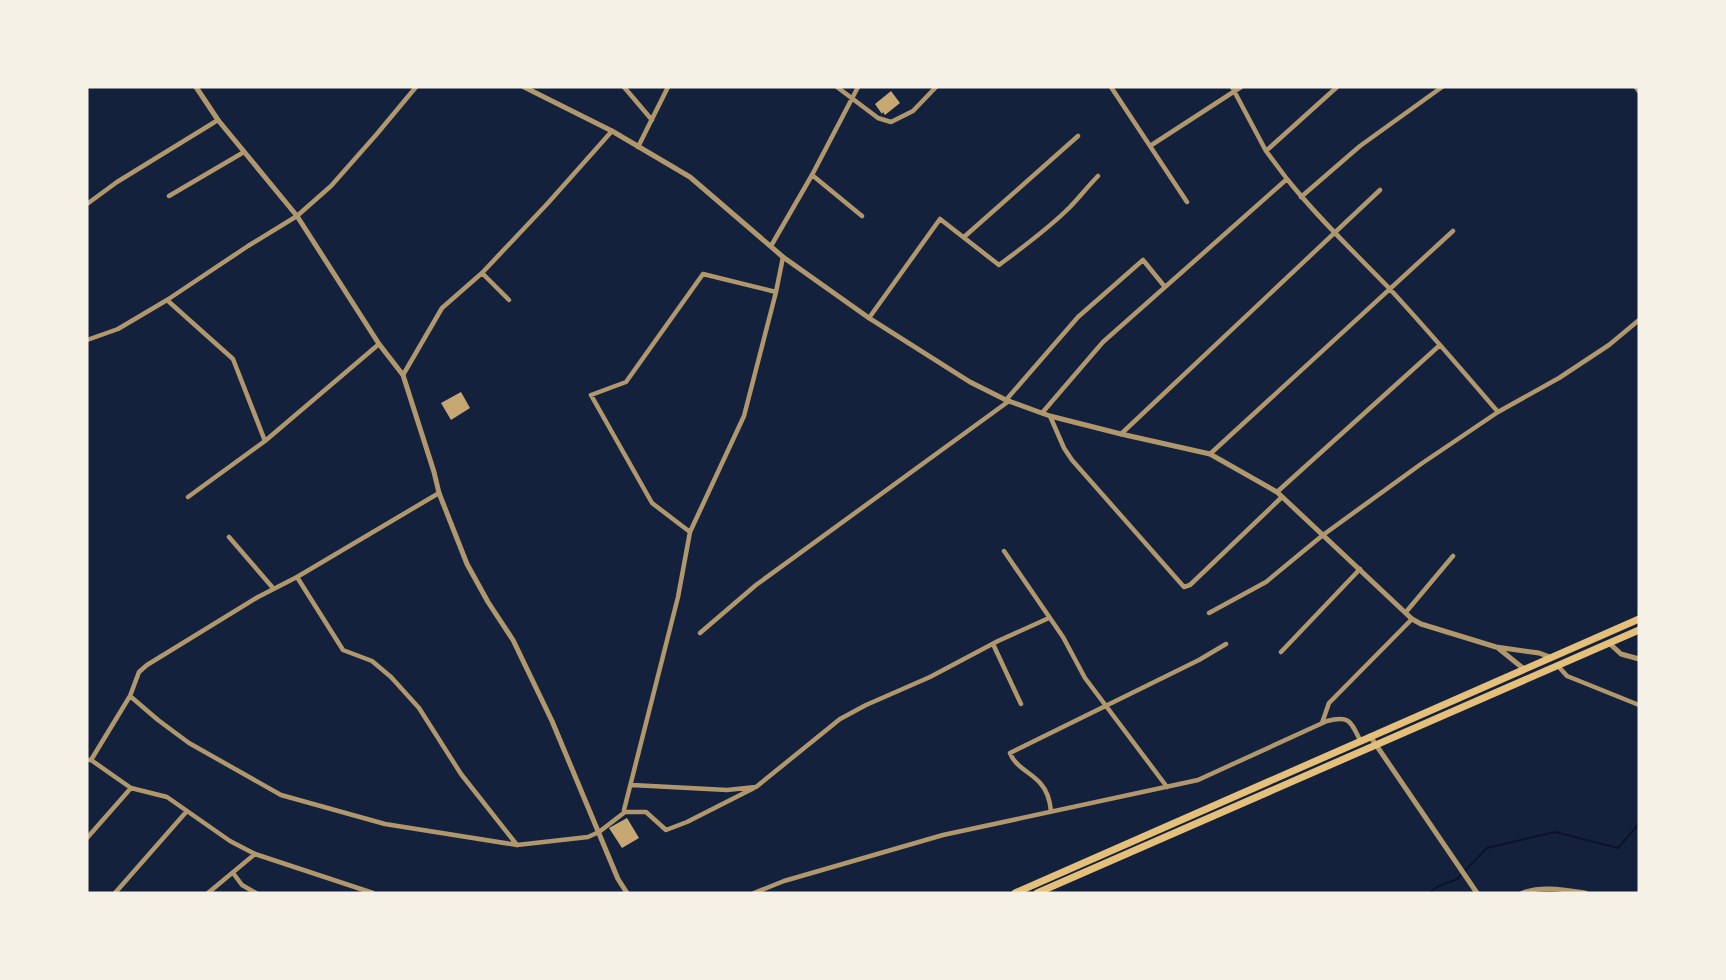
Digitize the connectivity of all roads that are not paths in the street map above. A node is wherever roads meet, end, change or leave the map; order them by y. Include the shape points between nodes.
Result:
1 (196, 87) edge
2 (416, 87) edge
3 (524, 87) edge
4 (624, 87) edge
5 (668, 87) edge
6 (837, 87) edge
7 (858, 87) edge
8 (936, 87) edge
9 (1111, 87) edge
10 (1241, 87) edge
11 (1337, 87) edge
12 (1442, 87) edge
13 (1636, 87) edge
14 (1234, 90) edge
15 (1639, 91) edge
16 (852, 100) junction
17 (218, 120) junction
18 (652, 120) junction
19 (612, 131) junction
20 (1078, 136) dead end
21 (1150, 146) junction
22 (638, 147) junction
23 (1266, 151) junction
24 (244, 152) junction
25 (812, 175) junction
26 (1098, 176) dead end
27 (1287, 179) junction
28 (1380, 190) dead end
29 (169, 196) dead end
30 (1301, 196) junction
31 (1187, 202) dead end
32 (87, 204) edge
33 (297, 216) junction
34 (862, 216) dead end
35 (1453, 231) dead end
36 (1336, 233) junction
37 (964, 237) junction
38 (771, 246) junction
39 (783, 257) junction
40 (482, 273) junction
41 (1165, 286) junction
42 (1389, 289) junction
43 (776, 292) junction
44 (167, 300) junction
45 (509, 300) dead end
46 (869, 318) junction
47 (1639, 320) edge
48 (87, 340) edge
49 (379, 344) junction
50 (1440, 345) junction
51 (403, 375) junction
52 (1008, 400) junction
53 (1498, 412) junction
54 (1042, 413) junction
55 (1050, 416) junction
56 (1121, 435) junction
57 (265, 441) junction
58 (1209, 454) junction
59 (439, 493) junction
60 (1280, 495) junction
61 (188, 497) dead end
62 (690, 532) junction
63 (1323, 535) junction
64 (228, 537) dead end
65 (1004, 551) dead end
66 (1453, 556) dead end
67 (1360, 569) junction
68 (297, 577) junction
69 (273, 588) junction
70 (1406, 612) junction
71 (1209, 613) dead end
72 (1049, 618) junction
73 (1412, 619) junction
74 (1639, 619) edge
75 (1639, 630) edge
76 (700, 633) dead end
77 (1609, 643) junction
78 (993, 644) junction
79 (1226, 644) dead end
80 (1496, 647) junction
81 (1281, 652) dead end
82 (1550, 657) junction
83 (1639, 659) edge
84 (1558, 666) junction
85 (1524, 669) junction
86 (130, 696) junction
87 (1021, 704) dead end
88 (1639, 705) edge
89 (1105, 706) junction
90 (1322, 723) junction
91 (1370, 736) junction
92 (1360, 740) junction
93 (1377, 745) junction
94 (89, 760) edge
95 (632, 786) junction
96 (756, 787) junction
97 (1167, 787) junction
98 (131, 788) junction
99 (187, 811) junction
100 (1051, 811) junction
101 (626, 812) junction
102 (599, 832) junction
103 (87, 837) edge
104 (517, 845) junction
105 (255, 854) junction
106 (233, 873) junction
107 (115, 893) edge
108 (208, 893) edge
109 (256, 893) edge
110 (374, 893) edge
111 (627, 893) edge
112 (754, 893) edge
113 (1015, 893) edge
114 (1037, 893) edge
115 (1477, 893) edge
116 (1522, 893) edge
117 (1586, 893) edge

1 - 17 street
2 - 33 street via 331,186
3 - 19 street
4 - 18 street
5 - 18 street
6 - 16 street
7 - 16 street
8 - 16 street via 913,111 891,122
9 - 21 street
10 - 14 street
11 - 23 street
12 - 30 street via 1360,146
13 - 15 street
14 - 21 street
14 - 23 street
16 - 25 street
17 - 24 street
17 - 32 street
18 - 22 street
19 - 22 street
19 - 40 street
20 - 37 street
21 - 31 street
22 - 38 street via 690,177
23 - 27 street
24 - 29 street
24 - 33 street
25 - 34 street
25 - 38 street
26 - 37 street via 1051,225 999,265
27 - 30 street
27 - 41 street
28 - 36 street
30 - 36 street
33 - 44 street
33 - 49 street
35 - 42 street
36 - 42 street
36 - 56 street
37 - 46 street via 940,219
38 - 39 street
39 - 43 street
39 - 46 street
40 - 45 street
40 - 51 street via 442,308
41 - 52 street via 1143,260 1078,317
41 - 54 street via 1103,342
42 - 50 street
42 - 58 street
43 - 62 street via 744,416
43 - 62 street via 703,274 626,382 591,395 652,502
44 - 48 street via 118,328
44 - 57 street via 233,359
46 - 52 street via 970,382
47 - 53 street via 1560,378
49 - 51 street
49 - 57 street
50 - 53 street
50 - 60 street
51 - 59 street
52 - 54 street
52 - 76 street via 756,585
53 - 63 street
54 - 55 street
55 - 56 street
55 - 60 street via 1072,460 1184,588
56 - 58 street
57 - 61 street
58 - 60 street
59 - 68 street
59 - 102 street via 467,564 513,640 548,710
60 - 63 street
62 - 95 street
63 - 67 street
63 - 71 street via 1266,582
64 - 69 street
65 - 72 street
66 - 70 street
67 - 70 street
67 - 81 street
68 - 69 street
68 - 104 street via 343,650 372,661 419,708 461,774
69 - 86 street via 147,664 139,672
70 - 73 street
72 - 78 street
72 - 89 street
73 - 80 street
73 - 90 street via 1329,703
74 - 82 main road
75 - 77 main road
77 - 83 street via 1622,654
77 - 84 main road
78 - 87 street
78 - 96 street via 840,719
79 - 89 street
80 - 82 street
80 - 85 street
82 - 85 main road
84 - 88 street via 1567,676
84 - 93 main road
85 - 91 main road
86 - 94 street
86 - 104 street via 189,743 280,795 386,824
89 - 97 street
89 - 100 street via 1010,753 1012,760 1040,781
90 - 92 street via 1336,718 1351,721
90 - 97 street via 1217,773
91 - 92 main road
91 - 93 street
92 - 113 main road
93 - 114 main road
93 - 115 street
94 - 98 street
95 - 96 street via 727,790
95 - 101 street
96 - 101 street via 666,830 646,812
97 - 100 street
98 - 99 street via 166,797
98 - 103 street
99 - 105 street
99 - 107 street
100 - 112 street via 943,835
101 - 102 street
102 - 104 street via 588,837
102 - 111 street
105 - 106 street
105 - 110 street
106 - 108 street
106 - 109 street via 242,885
116 - 117 street

